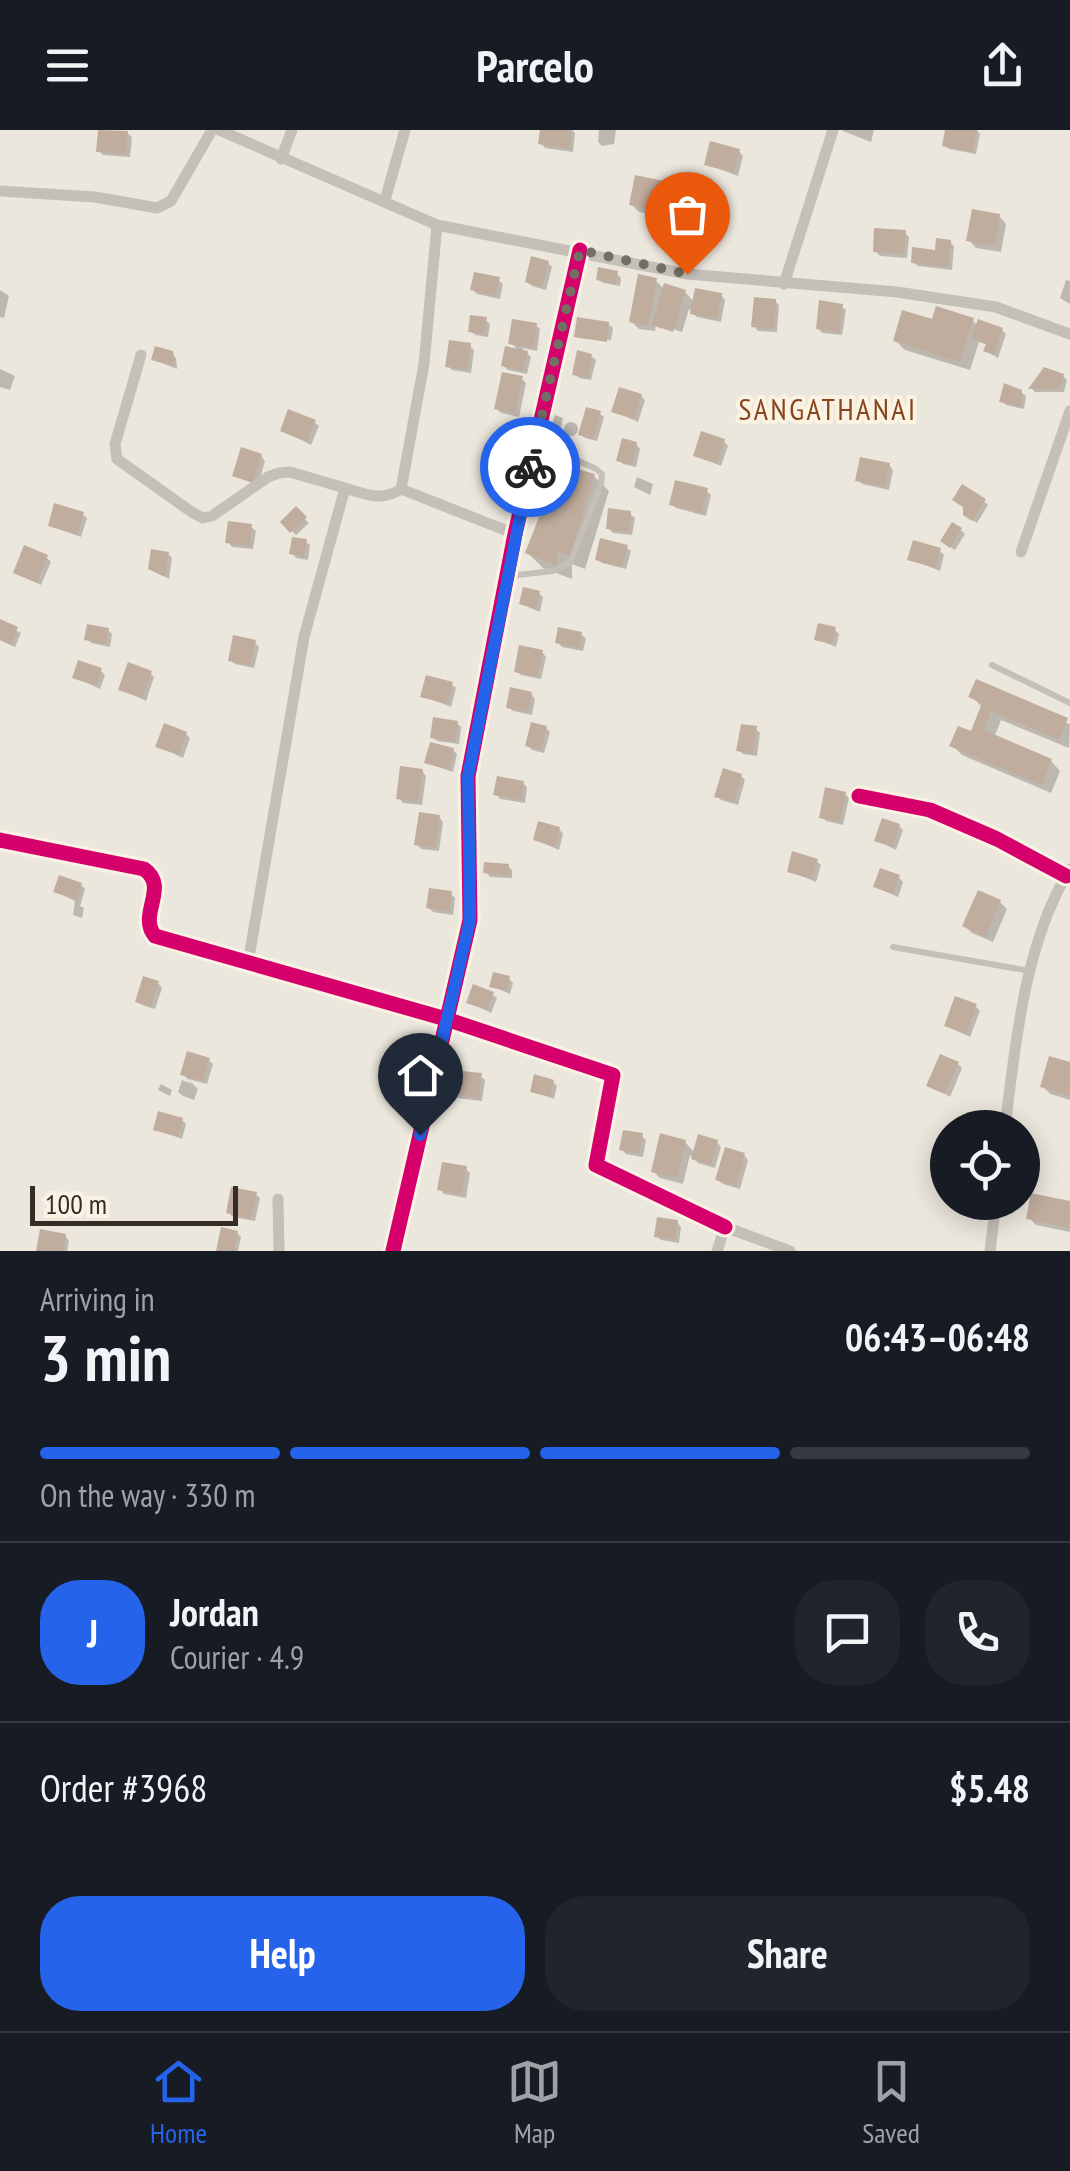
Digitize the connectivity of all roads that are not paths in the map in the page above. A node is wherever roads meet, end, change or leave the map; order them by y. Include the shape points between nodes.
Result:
1 (216, 130) edge
2 (292, 130) edge
3 (405, 130) edge
4 (833, 130) edge
5 (282, 159) junction
6 (0, 190) edge
7 (385, 200) junction
8 (438, 225) junction
9 (580, 250) junction
10 (784, 284) junction
11 (1070, 334) edge
12 (141, 356) dead end
13 (1070, 410) edge
14 (536, 440) junction
15 (344, 488) junction
16 (401, 489) junction
17 (515, 534) junction
18 (1021, 552) dead end
19 (507, 576) junction
20 (992, 665) dead end
21 (1070, 702) edge
22 (859, 796) dead end
23 (0, 840) edge
24 (1068, 872) edge
25 (894, 947) dead end
26 (248, 963) junction
27 (1031, 971) junction
28 (446, 1019) junction
29 (1007, 1110) edge
30 (278, 1200) dead end
31 (994, 1220) edge
32 (724, 1227) junction
33 (279, 1251) edge
34 (393, 1251) edge
35 (718, 1251) edge
36 (790, 1251) edge
37 (990, 1251) edge

1 - 5 street
1 - 6 street via 172,201 157,208
2 - 5 street
3 - 7 street
4 - 10 street
5 - 7 street
7 - 8 street
8 - 9 street
8 - 16 street via 424,364
9 - 10 street via 687,274
9 - 14 street
10 - 11 street via 996,307
12 - 15 street via 116,459 193,513 212,516 279,473
13 - 18 street
14 - 17 street
14 - 19 lane via 596,469 602,485 570,563 553,572
15 - 16 street via 377,497
15 - 26 street via 304,637
16 - 17 street
17 - 19 street
19 - 28 street via 468,776 470,920
20 - 21 lane
22 - 24 street via 930,810
23 - 26 street via 144,869 156,884 148,924 155,936
24 - 27 street
25 - 27 lane
26 - 28 street
27 - 29 street
28 - 32 street via 613,1075 596,1166
28 - 34 street
30 - 33 street
31 - 37 street
32 - 35 street
32 - 36 street

